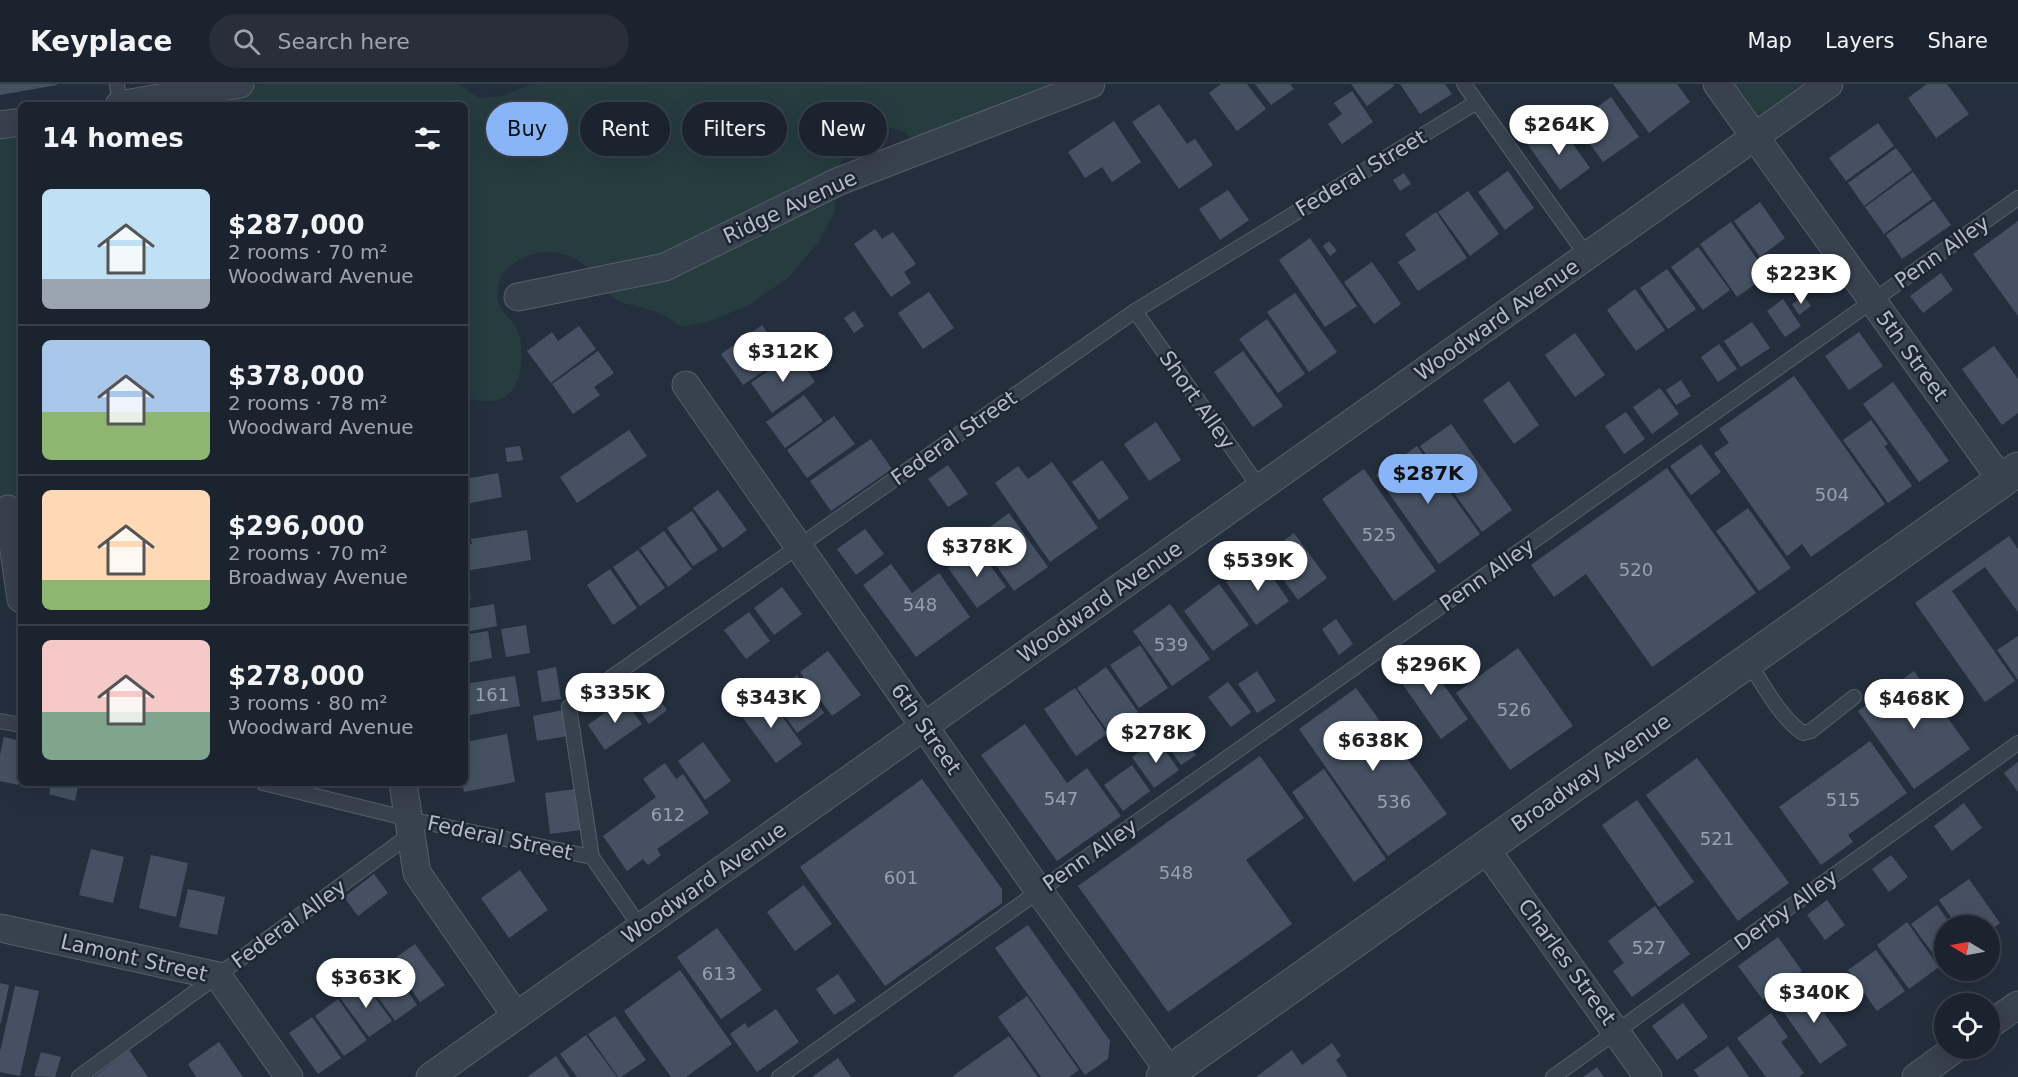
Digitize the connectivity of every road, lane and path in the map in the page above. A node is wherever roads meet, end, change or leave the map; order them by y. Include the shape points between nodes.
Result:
1 (117, 84) edge
2 (240, 84) edge
3 (1091, 84) edge
4 (1464, 84) edge
5 (1717, 84) edge
6 (1829, 84) edge
7 (120, 102) edge
8 (137, 102) edge
9 (1477, 102) junction
10 (18, 122) edge
11 (0, 125) edge
12 (1755, 137) junction
13 (2018, 198) edge
14 (1587, 256) junction
15 (518, 297) dead end
16 (1873, 302) junction
17 (1135, 311) junction
18 (686, 385) dead end
19 (2010, 475) edge
20 (1260, 488) junction
21 (8, 509) dead end
22 (799, 547) junction
23 (18, 578) edge
24 (1748, 661) junction
25 (1854, 697) dead end
26 (0, 721) edge
27 (18, 724) edge
28 (925, 727) junction
29 (2018, 743) edge
30 (273, 786) edge
31 (403, 786) edge
32 (410, 826) junction
33 (1485, 848) junction
34 (592, 857) junction
35 (1039, 891) junction
36 (0, 928) edge
37 (641, 928) junction
38 (218, 976) junction
39 (2018, 1005) edge
40 (516, 1016) junction
41 (2000, 1017) edge
42 (1617, 1032) junction
43 (1941, 1059) edge
44 (1166, 1075) edge
45 (79, 1077) edge
46 (289, 1077) edge
47 (430, 1077) edge
48 (779, 1077) edge
49 (1553, 1077) edge
50 (1648, 1077) edge
51 (1917, 1077) edge

1 - 7 lane
2 - 8 street
3 - 15 street, Ridge Avenue via 837,182 664,267
4 - 9 lane
5 - 12 street, 5th Street
6 - 12 street, Woodward Avenue
9 - 14 lane
9 - 17 lane, Federal Street
10 - 11 street
12 - 14 street, Woodward Avenue
12 - 16 street, 5th Street
13 - 16 lane, Penn Alley
14 - 20 street, Woodward Avenue
16 - 19 street, 5th Street
16 - 35 lane, Penn Alley
17 - 20 lane, Short Alley
17 - 22 lane, Federal Street
18 - 22 street, 6th Street
19 - 24 street, Broadway Avenue
20 - 28 street, Woodward Avenue
21 - 23 street
22 - 28 street, 6th Street
22 - 34 lane, Federal Street via 569,707
24 - 25 lane via 1769,695 1803,733
24 - 33 street, Broadway Avenue
26 - 27 lane
28 - 35 street, 6th Street
28 - 37 street, Woodward Avenue
29 - 42 lane, Derby Alley
30 - 32 lane, Federal Street
31 - 32 street
32 - 34 lane, Federal Street
32 - 38 lane, Federal Alley
32 - 40 street via 417,873
33 - 42 street, Charles Street
33 - 44 street, Broadway Avenue
34 - 37 lane, Federal Street
35 - 44 street, 6th Street
35 - 48 lane, Penn Alley
36 - 38 street, Lamont Street
37 - 40 street, Woodward Avenue
38 - 45 lane, Federal Alley
38 - 46 street, Lamont Street
39 - 41 street
40 - 47 street, Woodward Avenue
42 - 49 lane, Derby Alley
42 - 50 street, Charles Street
43 - 51 street

